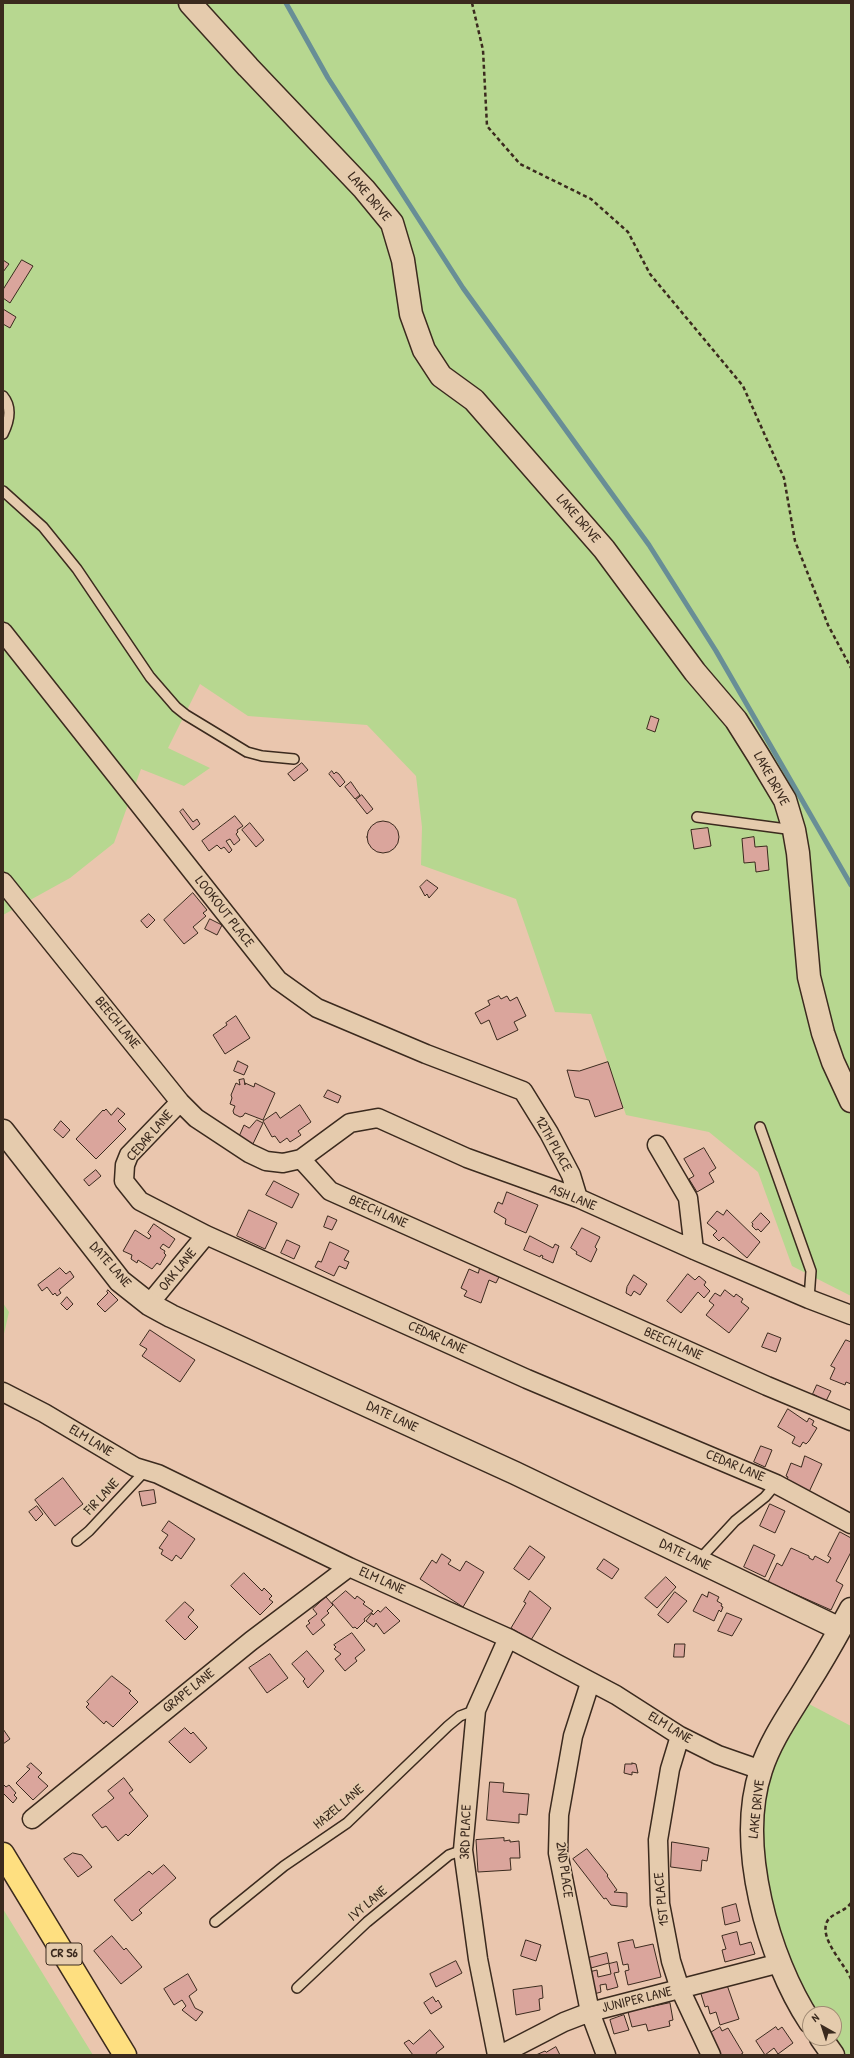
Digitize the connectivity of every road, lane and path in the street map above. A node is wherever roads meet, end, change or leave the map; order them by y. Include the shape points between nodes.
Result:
1 (190, 3) edge
2 (472, 3) edge
3 (3, 396) edge
4 (3, 434) edge
5 (3, 491) edge
6 (3, 632) edge
7 (851, 668) edge
8 (294, 759) dead end
9 (697, 817) dead end
10 (794, 830) junction
11 (3, 882) edge
12 (523, 1091) joint
13 (851, 1101) edge
14 (180, 1102) junction
15 (760, 1127) dead end
16 (3, 1131) edge
17 (657, 1145) dead end
18 (300, 1159) junction
19 (578, 1198) junction
20 (206, 1235) junction
21 (694, 1250) junction
22 (809, 1299) junction
23 (149, 1304) junction
24 (851, 1315) edge
25 (3, 1392) edge
26 (851, 1421) edge
27 (146, 1470) junction
28 (776, 1484) junction
29 (851, 1524) edge
30 (77, 1541) dead end
31 (698, 1561) junction
32 (349, 1566) junction
33 (851, 1609) edge
34 (840, 1629) junction
35 (508, 1638) junction
36 (590, 1683) junction
37 (476, 1710) junction
38 (680, 1736) junction
39 (761, 1770) junction
40 (32, 1819) dead end
41 (463, 1850) junction
42 (3, 1854) edge
43 (851, 1903) edge
44 (215, 1922) dead end
45 (780, 1963) junction
46 (851, 1979) edge
47 (297, 1988) dead end
48 (680, 1989) junction
49 (802, 2009) edge
50 (590, 2012) junction
51 (827, 2046) edge
52 (125, 2055) edge
53 (497, 2055) edge
54 (500, 2055) edge
55 (606, 2055) edge
56 (711, 2055) edge
57 (833, 2055) edge

1 - 10 street, LAKE DRIVE via 364,189 392,223 403,260 411,314 424,350 441,376 474,400 604,549 695,672 736,720 785,800
2 - 7 path via 483,50 487,126 520,164 591,199 628,232 650,274 743,386 784,478 795,541 828,625
3 - 4 lane via 9,412
5 - 8 lane via 43,527 77,569 150,677 176,707 247,752
6 - 12 street, LOOKOUT PLACE via 278,980 317,1008
9 - 10 lane
10 - 13 street, LAKE DRIVE via 809,977 823,1033
11 - 14 street, BEECH LANE
12 - 19 street, 12TH PLACE via 571,1175
14 - 18 street, BEECH LANE via 196,1118 249,1153 266,1161 283,1163
14 - 20 street, CEDAR LANE via 130,1155 125,1165 124,1181 140,1201
15 - 22 lane via 810,1271
16 - 23 street, DATE LANE via 120,1281
17 - 21 street via 688,1198
18 - 19 street, ASH LANE via 350,1124 378,1118 467,1158
18 - 26 street, BEECH LANE via 330,1191
19 - 21 street, ASH LANE
20 - 23 street, OAK LANE
20 - 28 street, CEDAR LANE via 527,1379
21 - 22 street, ASH LANE
22 - 24 street, ASH LANE
23 - 31 street, DATE LANE via 515,1473
25 - 27 street, ELM LANE via 135,1467
27 - 30 lane, FIR LANE
27 - 32 street, ELM LANE
28 - 29 street, CEDAR LANE
28 - 31 lane via 765,1497 735,1521
31 - 34 street, DATE LANE
32 - 35 street, ELM LANE
32 - 40 street, GRAPE LANE via 251,1641
33 - 34 street, LAKE DRIVE
34 - 39 street, LAKE DRIVE via 782,1725
35 - 36 street, ELM LANE
35 - 37 street, 3RD PLACE
36 - 38 street, ELM LANE via 616,1695
36 - 50 street, 2ND PLACE via 573,1736 559,1815 558,1853
37 - 41 street, 3RD PLACE
37 - 44 lane, HAZEL LANE via 460,1716 448,1726 347,1823 284,1866
38 - 39 street, ELM LANE via 718,1755
38 - 48 street, 1ST PLACE via 670,1770 658,1840 660,1904 671,1961
39 - 45 street, LAKE DRIVE via 753,1818 754,1863 769,1932
41 - 47 lane, IVY LANE via 449,1855 367,1922
41 - 53 street, 3RD PLACE via 478,1959
42 - 52 main road, CR S6
43 - 46 path via 845,1910 828,1920 826,1931 829,1944
45 - 48 street, JUNIPER LANE
45 - 49 street, LAKE DRIVE
48 - 50 street, JUNIPER LANE
48 - 56 street, 1ST PLACE
50 - 54 street, JUNIPER LANE via 564,2022
50 - 55 street, 2ND PLACE
51 - 57 street

